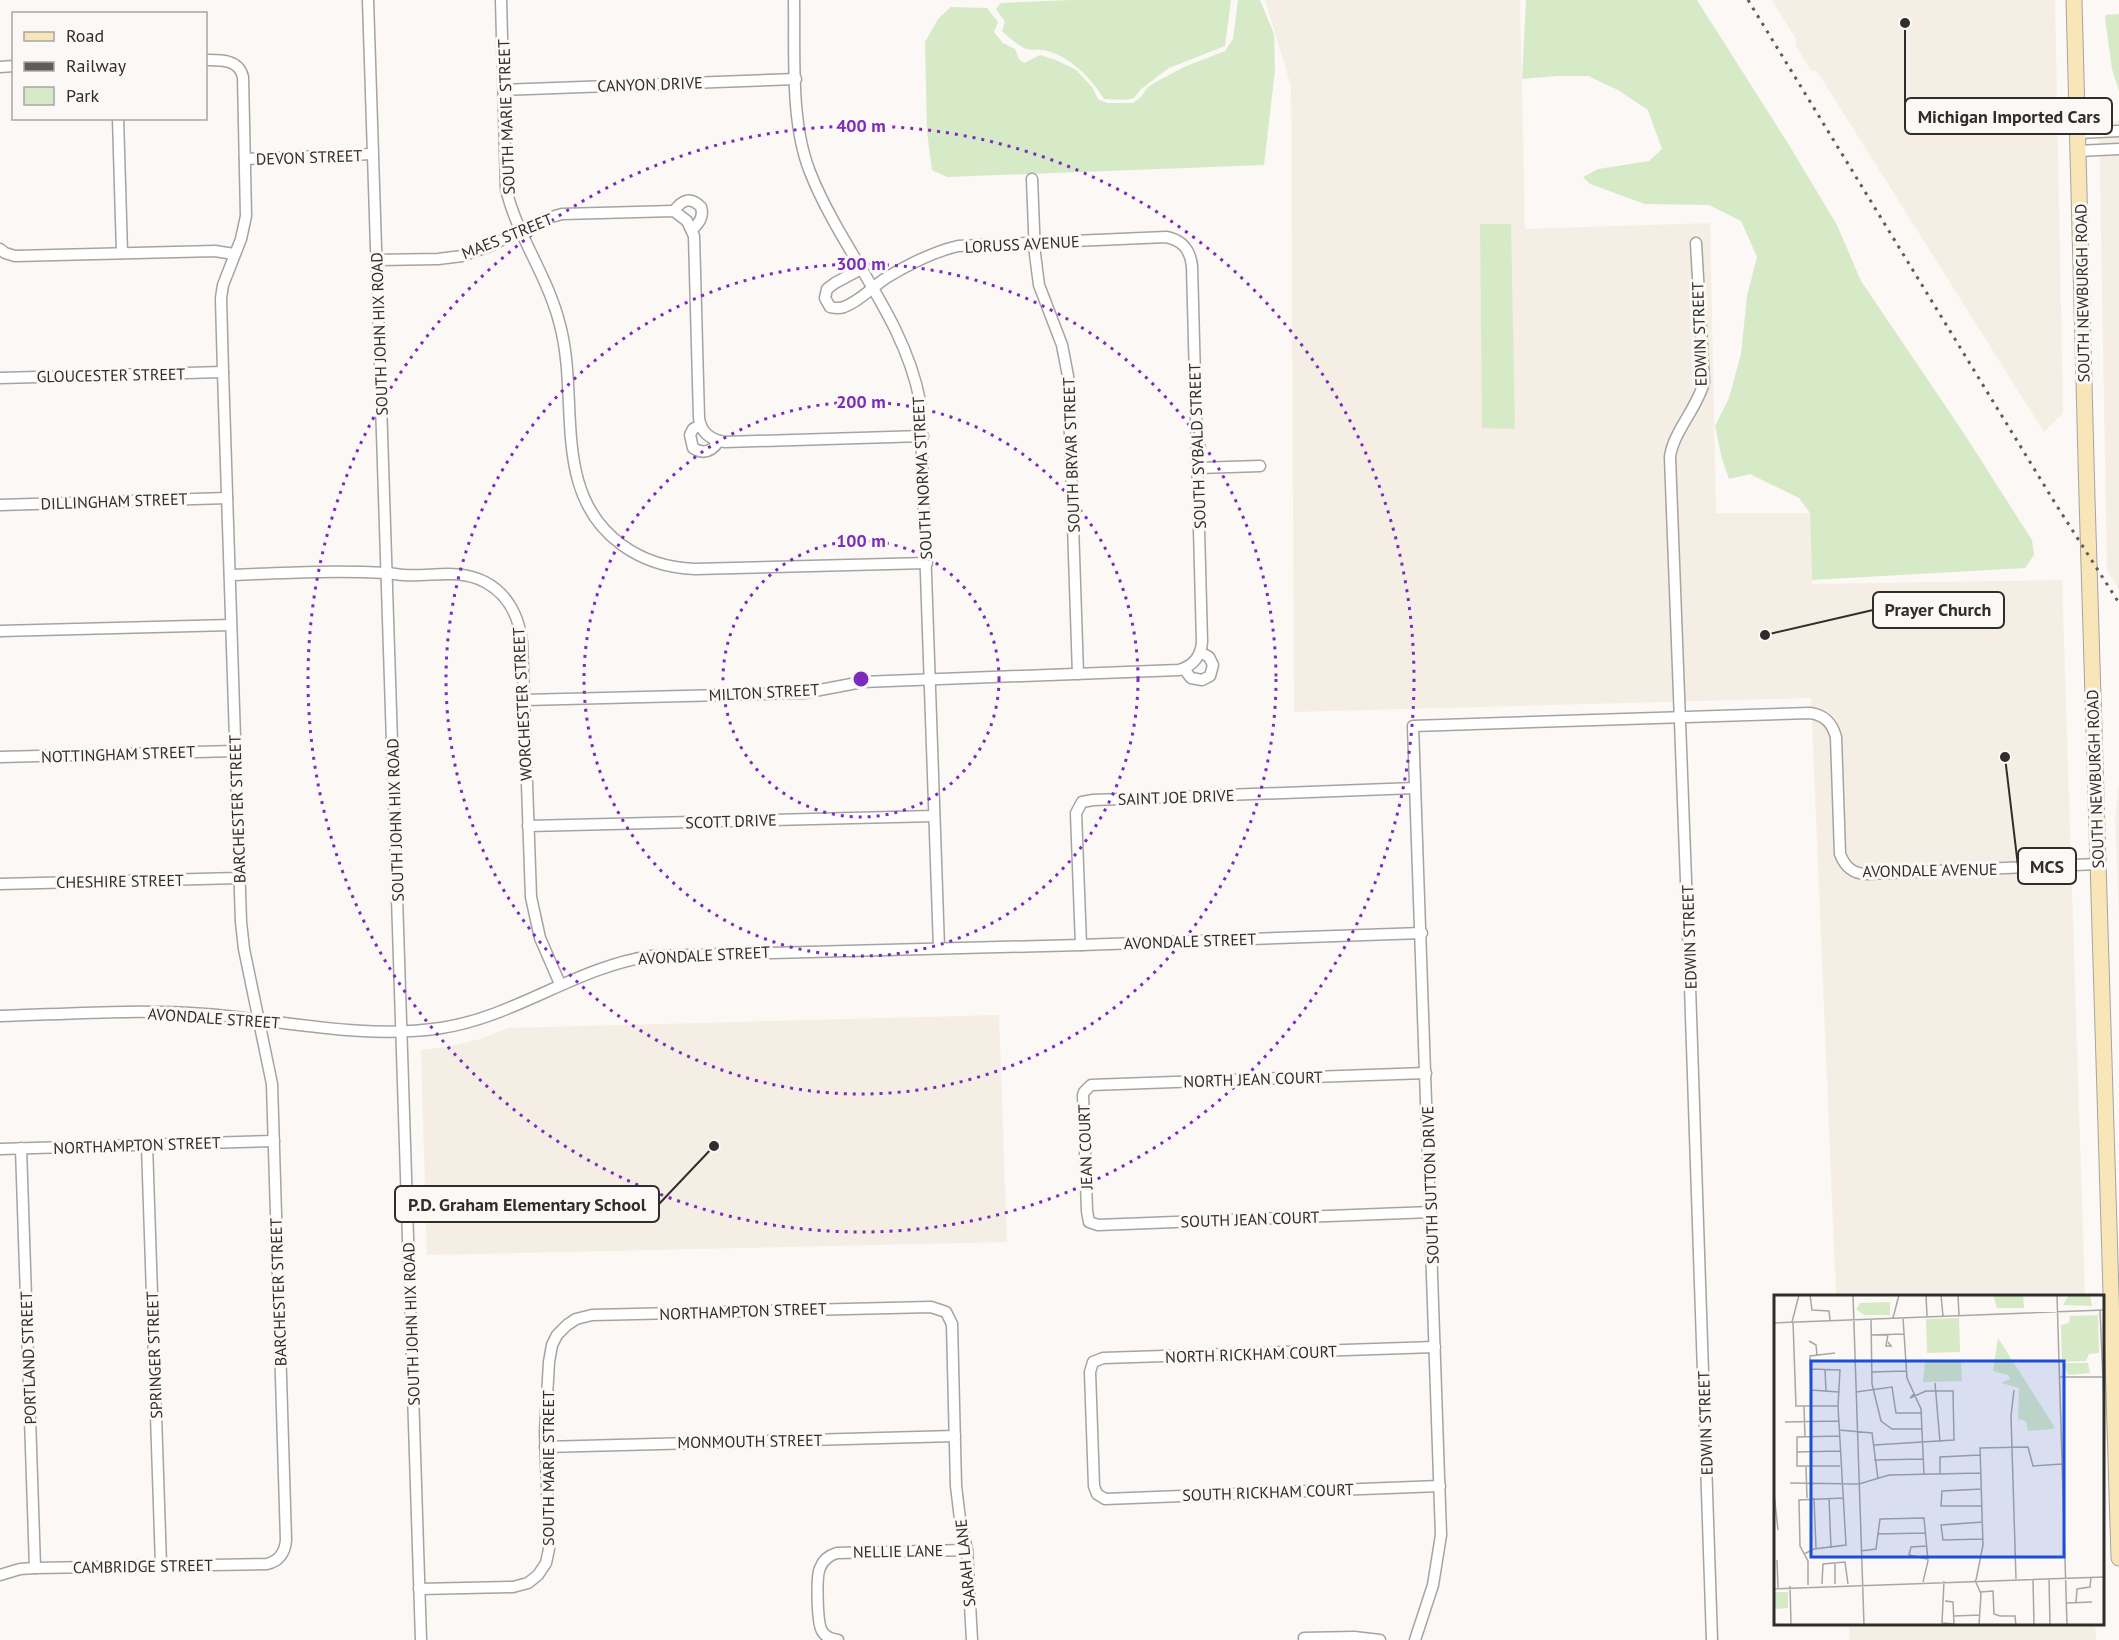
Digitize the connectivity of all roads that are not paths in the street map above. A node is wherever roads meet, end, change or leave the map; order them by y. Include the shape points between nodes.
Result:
1 (368, 0) edge
2 (501, 0) edge
3 (794, 0) edge
4 (2074, 0) edge
5 (207, 60) edge
6 (796, 79) junction
7 (504, 90) junction
8 (118, 120) edge
9 (2119, 132) edge
10 (2078, 133) junction
11 (2119, 149) edge
12 (2078, 151) junction
13 (372, 154) junction
14 (245, 159) junction
15 (1032, 180) dead end
16 (674, 211) junction
17 (520, 230) junction
18 (692, 230) junction
19 (1034, 242) junction
20 (1182, 243) joint
21 (1696, 243) dead end
22 (0, 249) edge
23 (122, 253) junction
24 (234, 254) junction
25 (376, 261) junction
26 (861, 269) junction
27 (873, 289) junction
28 (223, 372) junction
29 (0, 378) edge
30 (700, 425) junction
31 (923, 436) junction
32 (719, 441) junction
33 (1260, 466) dead end
34 (1198, 468) junction
35 (227, 498) junction
36 (0, 505) edge
37 (927, 563) junction
38 (387, 573) junction
39 (230, 575) junction
40 (231, 625) junction
41 (0, 631) edge
42 (1198, 656) junction
43 (1184, 669) junction
44 (1078, 674) junction
45 (1210, 676) joint
46 (930, 679) junction
47 (524, 699) junction
48 (1680, 717) junction
49 (235, 751) junction
50 (0, 758) edge
51 (1415, 788) junction
52 (934, 816) junction
53 (528, 826) junction
54 (2098, 864) junction
55 (239, 878) junction
56 (0, 884) edge
57 (1422, 933) junction
58 (1081, 945) junction
59 (939, 948) junction
60 (560, 984) junction
61 (0, 1016) edge
62 (259, 1020) junction
63 (402, 1031) junction
64 (1426, 1073) junction
65 (1084, 1092) joint
66 (274, 1141) junction
67 (147, 1145) junction
68 (21, 1148) junction
69 (0, 1149) edge
70 (1086, 1202) joint
71 (1431, 1212) junction
72 (552, 1345) joint
73 (1435, 1347) junction
74 (955, 1436) junction
75 (545, 1447) junction
76 (1440, 1486) junction
77 (1097, 1494) joint
78 (967, 1550) junction
79 (282, 1554) joint
80 (2119, 1558) edge
81 (161, 1565) junction
82 (35, 1568) junction
83 (0, 1575) edge
84 (419, 1589) junction
85 (1304, 1638) dead end
86 (421, 1640) edge
87 (838, 1640) edge
88 (972, 1640) edge
89 (1380, 1640) edge
90 (1415, 1640) edge
91 (1712, 1640) edge

1 - 13 street, SOUTH JOHN HIX ROAD
2 - 7 street, SOUTH MARIE STREET
3 - 6 street, SOUTH NORMA STREET
4 - 10 main road, SOUTH NEWBURGH ROAD
5 - 14 street, BARCHESTER STREET via 227,61 237,66 243,77
6 - 7 street, CANYON DRIVE
6 - 26 street, SOUTH NORMA STREET via 798,126 805,158
7 - 17 street, SOUTH MARIE STREET via 506,189
8 - 23 street
9 - 10 street
10 - 12 main road, SOUTH NEWBURGH ROAD
11 - 12 street
12 - 54 main road, SOUTH NEWBURGH ROAD
13 - 14 street, DEVON STREET
13 - 25 street, SOUTH JOHN HIX ROAD
14 - 24 street, BARCHESTER STREET via 246,216
15 - 19 street, SOUTH BRYAR STREET
16 - 17 street, MAES STREET via 562,214
16 - 18 street via 684,217
16 - 18 street, MAES STREET via 687,200 701,207 702,216
17 - 25 street, MAES STREET via 462,256
17 - 37 street, SOUTH MARIE STREET via 550,291 563,335 572,458 578,483 593,516 615,540 648,560 686,569
18 - 30 street, MAES STREET
19 - 20 street, LORUSS AVENUE via 1166,237
19 - 27 street, LORUSS AVENUE via 942,250 884,279
19 - 44 street, SOUTH BRYAR STREET via 1039,285 1062,345 1068,376
20 - 34 street, SOUTH SYBALD STREET via 1192,266
21 - 48 street, EDWIN STREET via 1704,382 1700,398 1672,445 1670,457
22 - 23 street via 15,256
23 - 24 street
24 - 28 street, BARCHESTER STREET via 221,298
25 - 38 street, SOUTH JOHN HIX ROAD
26 - 27 street, SOUTH NORMA STREET
26 - 27 street, LORUSS AVENUE via 828,287 827,302 833,308 843,308
27 - 31 street, SOUTH NORMA STREET via 911,363
28 - 29 street, GLOUCESTER STREET
28 - 35 street, BARCHESTER STREET
30 - 32 street via 706,434
30 - 32 street, MAES STREET via 690,435 693,448 705,452
31 - 32 street, MAES STREET
31 - 37 street, SOUTH NORMA STREET
33 - 34 street
34 - 42 street, SOUTH SYBALD STREET via 1202,642
35 - 36 street, DILLINGHAM STREET
35 - 39 street, BARCHESTER STREET
37 - 46 street, SOUTH NORMA STREET
38 - 39 street, WORCHESTER STREET
38 - 47 street, WORCHESTER STREET via 458,573 494,587 511,606 520,629
38 - 63 street, SOUTH JOHN HIX ROAD
39 - 40 street, BARCHESTER STREET
40 - 41 street
40 - 49 street, BARCHESTER STREET
42 - 43 street
42 - 45 street, SOUTH SYBALD STREET via 1209,657 1213,665
43 - 44 street, MILTON STREET
43 - 45 street, MILTON STREET via 1191,678 1202,680
44 - 46 street, MILTON STREET
46 - 47 street, MILTON STREET via 862,682 804,693
46 - 52 street, SOUTH NORMA STREET
47 - 53 street, WORCHESTER STREET
48 - 51 street, SOUTH SUTTON DRIVE via 1413,726
48 - 54 street, AVONDALE AVENUE via 1810,713 1826,719 1836,737 1840,854 1845,865 1857,873
48 - 91 street, EDWIN STREET
49 - 50 street, NOTTINGHAM STREET
49 - 55 street, BARCHESTER STREET
51 - 57 street, SOUTH SUTTON DRIVE
51 - 58 street, SAINT JOE DRIVE via 1082,802 1076,813
52 - 53 street, SCOTT DRIVE
52 - 59 street, SOUTH NORMA STREET
53 - 60 street, WORCHESTER STREET via 533,910 540,938
54 - 80 main road, SOUTH NEWBURGH ROAD
55 - 56 street, CHESHIRE STREET
55 - 62 street, BARCHESTER STREET via 243,941
57 - 58 street, AVONDALE STREET
57 - 64 street, SOUTH SUTTON DRIVE
58 - 59 street, AVONDALE STREET
59 - 60 street, AVONDALE STREET via 651,956 612,963
60 - 63 street, AVONDALE STREET via 470,1021
61 - 62 street, AVONDALE STREET via 167,1012
62 - 63 street, AVONDALE STREET
62 - 66 street, BARCHESTER STREET via 272,1084
63 - 84 street, SOUTH JOHN HIX ROAD
64 - 65 street, NORTH JEAN COURT via 1091,1085
64 - 71 street, SOUTH SUTTON DRIVE
65 - 70 street, JEAN COURT
66 - 67 street, NORTHAMPTON STREET
66 - 79 street, BARCHESTER STREET via 286,1540
67 - 68 street, NORTHAMPTON STREET
67 - 81 street, SPRINGER STREET
68 - 69 street, NORTHAMPTON STREET
68 - 82 street, PORTLAND STREET
70 - 71 street, SOUTH JEAN COURT via 1089,1222 1098,1225
71 - 73 street, SOUTH SUTTON DRIVE
72 - 74 street, NORTHAMPTON STREET via 567,1325 592,1316 938,1308 949,1316 952,1324
72 - 75 street, SOUTH MARIE STREET
73 - 76 street, SOUTH SUTTON DRIVE
73 - 77 street, NORTH RICKHAM COURT via 1097,1359 1090,1367
74 - 75 street, MONMOUTH STREET
74 - 78 street, SARAH LANE via 956,1486
75 - 84 street, SOUTH MARIE STREET via 549,1550 538,1575 513,1587
76 - 77 street, SOUTH RICKHAM COURT via 1109,1499
76 - 90 street, SOUTH SUTTON DRIVE via 1440,1552
78 - 87 street, NELLIE LANE via 831,1555 818,1572 819,1622 823,1633
78 - 88 street, SARAH LANE
79 - 81 street, CAMBRIDGE STREET via 267,1564
81 - 82 street, CAMBRIDGE STREET
82 - 83 street, CAMBRIDGE STREET
84 - 86 street, SOUTH JOHN HIX ROAD
85 - 89 street

